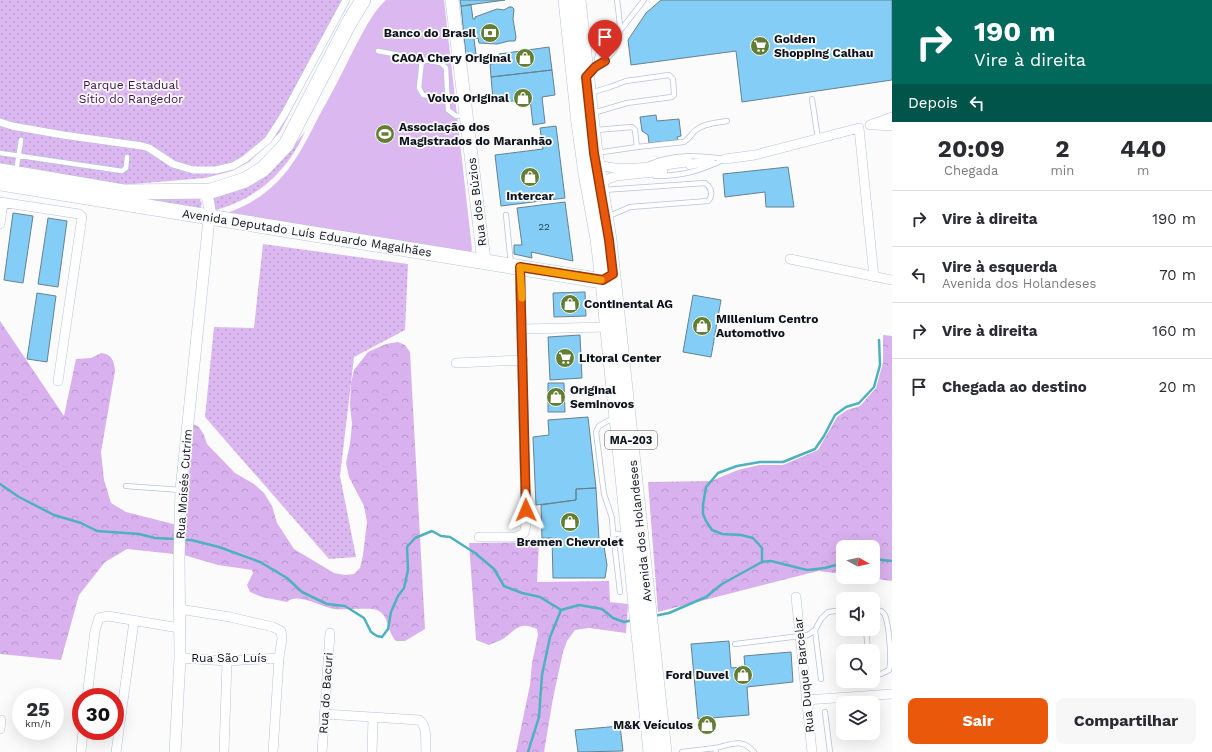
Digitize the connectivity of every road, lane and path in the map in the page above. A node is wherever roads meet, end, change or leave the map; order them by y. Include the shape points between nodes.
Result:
1 (346, 0) edge
2 (363, 0) edge
3 (452, 0) edge
4 (566, 0) edge
5 (578, 0) edge
6 (618, 0) edge
7 (644, 0) edge
8 (621, 29) junction
9 (378, 51) dead end
10 (422, 59) junction
11 (590, 72) junction
12 (587, 93) junction
13 (448, 99) junction
14 (812, 99) dead end
15 (590, 114) junction
16 (466, 115) junction
17 (892, 117) edge
18 (727, 121) dead end
19 (0, 122) edge
20 (870, 124) junction
21 (892, 126) edge
22 (859, 128) junction
23 (592, 131) junction
24 (818, 138) junction
25 (21, 140) dead end
26 (637, 147) junction
27 (0, 153) edge
28 (19, 156) junction
29 (128, 157) dead end
30 (595, 159) junction
31 (725, 159) junction
32 (689, 165) junction
33 (642, 167) junction
34 (0, 171) edge
35 (16, 174) junction
36 (632, 175) junction
37 (0, 183) edge
38 (600, 188) junction
39 (44, 191) junction
40 (203, 191) junction
41 (2, 202) edge
42 (36, 207) junction
43 (47, 209) junction
44 (506, 215) dead end
45 (209, 218) junction
46 (606, 218) junction
47 (0, 224) edge
48 (790, 259) dead end
49 (484, 261) junction
50 (516, 266) junction
51 (608, 277) junction
52 (874, 277) junction
53 (892, 280) edge
54 (607, 326) junction
55 (522, 329) junction
56 (523, 360) junction
57 (456, 364) dead end
58 (58, 381) dead end
59 (616, 416) junction
60 (126, 486) dead end
61 (181, 490) junction
62 (613, 533) junction
63 (479, 536) dead end
64 (629, 537) junction
65 (620, 592) dead end
66 (796, 597) dead end
67 (642, 606) junction
68 (179, 609) junction
69 (880, 610) edge
70 (836, 611) edge
71 (134, 621) junction
72 (179, 628) junction
73 (815, 630) junction
74 (330, 633) dead end
75 (645, 633) junction
76 (800, 637) junction
77 (735, 644) dead end
78 (180, 658) junction
79 (279, 658) junction
80 (227, 661) junction
81 (880, 674) edge
82 (821, 679) dead end
83 (88, 688) edge
84 (892, 694) edge
85 (806, 700) junction
86 (825, 712) dead end
87 (324, 714) junction
88 (373, 718) junction
89 (82, 740) edge
90 (716, 750) edge
91 (81, 752) edge
92 (116, 752) edge
93 (175, 752) edge
94 (224, 752) edge
95 (273, 752) edge
96 (322, 752) edge
97 (372, 752) edge
98 (426, 752) edge
99 (651, 752) edge
100 (664, 752) edge
101 (682, 752) edge
102 (754, 752) edge
103 (812, 752) edge
104 (830, 752) edge

1 - 19 street via 268,140 233,166 216,170 193,170 173,164 142,146 64,135
2 - 40 main road, Avenida Deputado Luís Eduardo Magalhães via 291,137 280,153 263,169 245,180
3 - 16 main road, Rua dos Búzios
4 - 51 main road, Avenida dos Holandeses / MA-203 via 586,173
5 - 11 main road, Avenida dos Holandeses / MA-203
6 - 8 lane
7 - 8 lane
8 - 11 lane via 613,46
8 - 11 lane via 611,35 605,43
9 - 10 lane
10 - 13 lane via 441,63 446,68
10 - 13 lane via 420,88 423,95
11 - 12 main road, Avenida dos Holandeses / MA-203
12 - 15 main road, Avenida dos Holandeses / MA-203
12 - 15 lane via 626,81 669,75 673,79 672,97 627,103
13 - 16 lane via 448,110 456,116
14 - 24 lane
15 - 23 main road, Avenida dos Holandeses / MA-203
16 - 49 main road, Rua dos Búzios
17 - 20 street
18 - 26 lane via 700,127 684,142
20 - 21 street
20 - 22 lane
22 - 24 street
22 - 52 street
23 - 26 lane via 632,127 635,130
23 - 30 main road, Avenida dos Holandeses / MA-203
24 - 31 street via 755,155
25 - 28 lane
26 - 30 lane
27 - 28 lane
28 - 29 lane via 122,171 126,168
28 - 35 lane
30 - 33 street via 616,169
30 - 38 main road, Avenida dos Holandeses / MA-203
31 - 32 lane
31 - 33 lane via 688,156 656,161
31 - 36 lane via 696,171 670,175
32 - 33 street
32 - 36 street
34 - 35 main road, Avenida Deputado Luís Eduardo Magalhães
35 - 40 main road, Avenida Deputado Luís Eduardo Magalhães via 123,192
36 - 38 street via 608,179
37 - 39 main road, Avenida Deputado Luís Eduardo Magalhães
38 - 46 main road, Avenida dos Holandeses / MA-203
38 - 46 lane via 705,183 711,189 708,201 630,207
39 - 42 street
39 - 43 street
39 - 45 main road, Avenida Deputado Luís Eduardo Magalhães
40 - 45 street, Rua Moisés Cutrim via 209,202
41 - 42 street
41 - 47 street
42 - 43 street
43 - 58 street via 79,214 82,217
44 - 50 lane
45 - 49 main road, Avenida Deputado Luís Eduardo Magalhães
45 - 61 street, Rua Moisés Cutrim
46 - 51 main road, Avenida dos Holandeses / MA-203
48 - 52 street
49 - 50 main road, Avenida Deputado Luís Eduardo Magalhães
50 - 51 main road, Avenida Deputado Luís Eduardo Magalhães
50 - 55 street
51 - 54 main road, Avenida dos Holandeses / MA-203
51 - 67 main road, Avenida dos Holandeses / MA-203
52 - 53 street
54 - 55 street
54 - 59 main road, Avenida dos Holandeses / MA-203
55 - 56 street
56 - 57 street
56 - 63 street via 525,530 524,534 516,537
59 - 62 lane via 599,426 596,432 604,494 612,518
59 - 64 main road, Avenida dos Holandeses / MA-203
60 - 61 lane
61 - 68 street, Rua Moisés Cutrim
62 - 64 lane
62 - 65 lane
64 - 67 main road, Avenida dos Holandeses / MA-203
66 - 76 street, Rua Duque Barcelar
67 - 75 main road, Avenida dos Holandeses / MA-203
68 - 72 street, Rua Moisés Cutrim
68 - 79 street via 230,617 278,629 282,634
69 - 81 lane via 885,614 890,665 889,670
70 - 73 lane via 828,612
71 - 72 street
71 - 83 street via 108,616 99,618
71 - 92 street
72 - 78 street, Rua Moisés Cutrim
73 - 76 lane via 808,636
73 - 82 lane
74 - 87 street, Rua do Bacuri
75 - 99 main road, Avenida dos Holandeses / MA-203
75 - 100 main road, Avenida dos Holandeses / MA-203
76 - 77 lane
76 - 85 street, Rua Duque Barcelar
78 - 80 street, Rua São Luís
78 - 93 street, Rua Moisés Cutrim
79 - 80 street, Rua São Luís
79 - 95 street
80 - 94 street
84 - 85 street
85 - 103 street, Rua Duque Barcelar
86 - 104 lane
87 - 88 street
87 - 96 street, Rua do Bacuri
88 - 97 street
88 - 98 street via 419,720 423,723
89 - 91 street
90 - 101 lane
90 - 102 lane via 741,743 748,745

